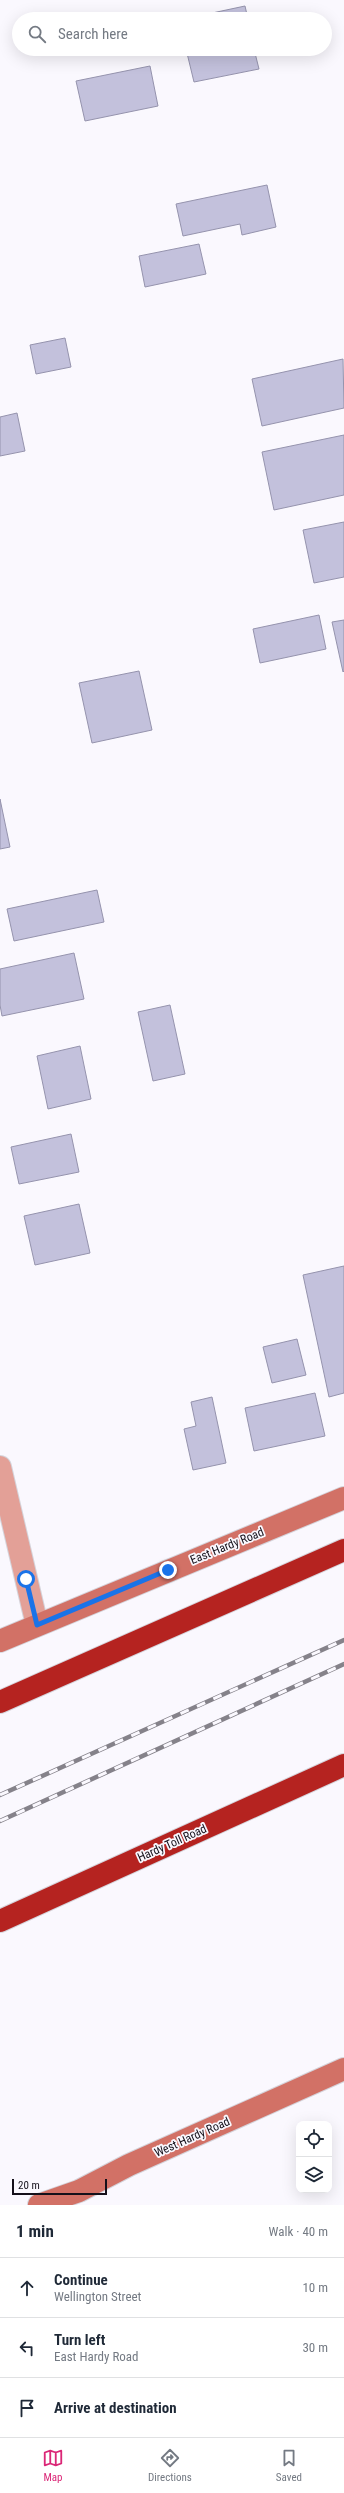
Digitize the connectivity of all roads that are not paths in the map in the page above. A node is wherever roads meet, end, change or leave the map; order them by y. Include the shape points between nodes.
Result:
1 (0, 1467) edge
2 (344, 1498) edge
3 (344, 1550) edge
4 (37, 1625) junction
5 (0, 1641) edge
6 (0, 1702) edge
7 (344, 1765) edge
8 (0, 1921) edge
9 (344, 2069) edge
10 (80, 2198) edge
11 (39, 2205) edge

1 - 4 street
2 - 4 main road, East Hardy Road
3 - 6 highway
4 - 5 main road, East Hardy Road
7 - 8 highway, Hardy Toll Road
9 - 10 main road, West Hardy Road via 129,2165
10 - 11 main road, West Hardy Road

